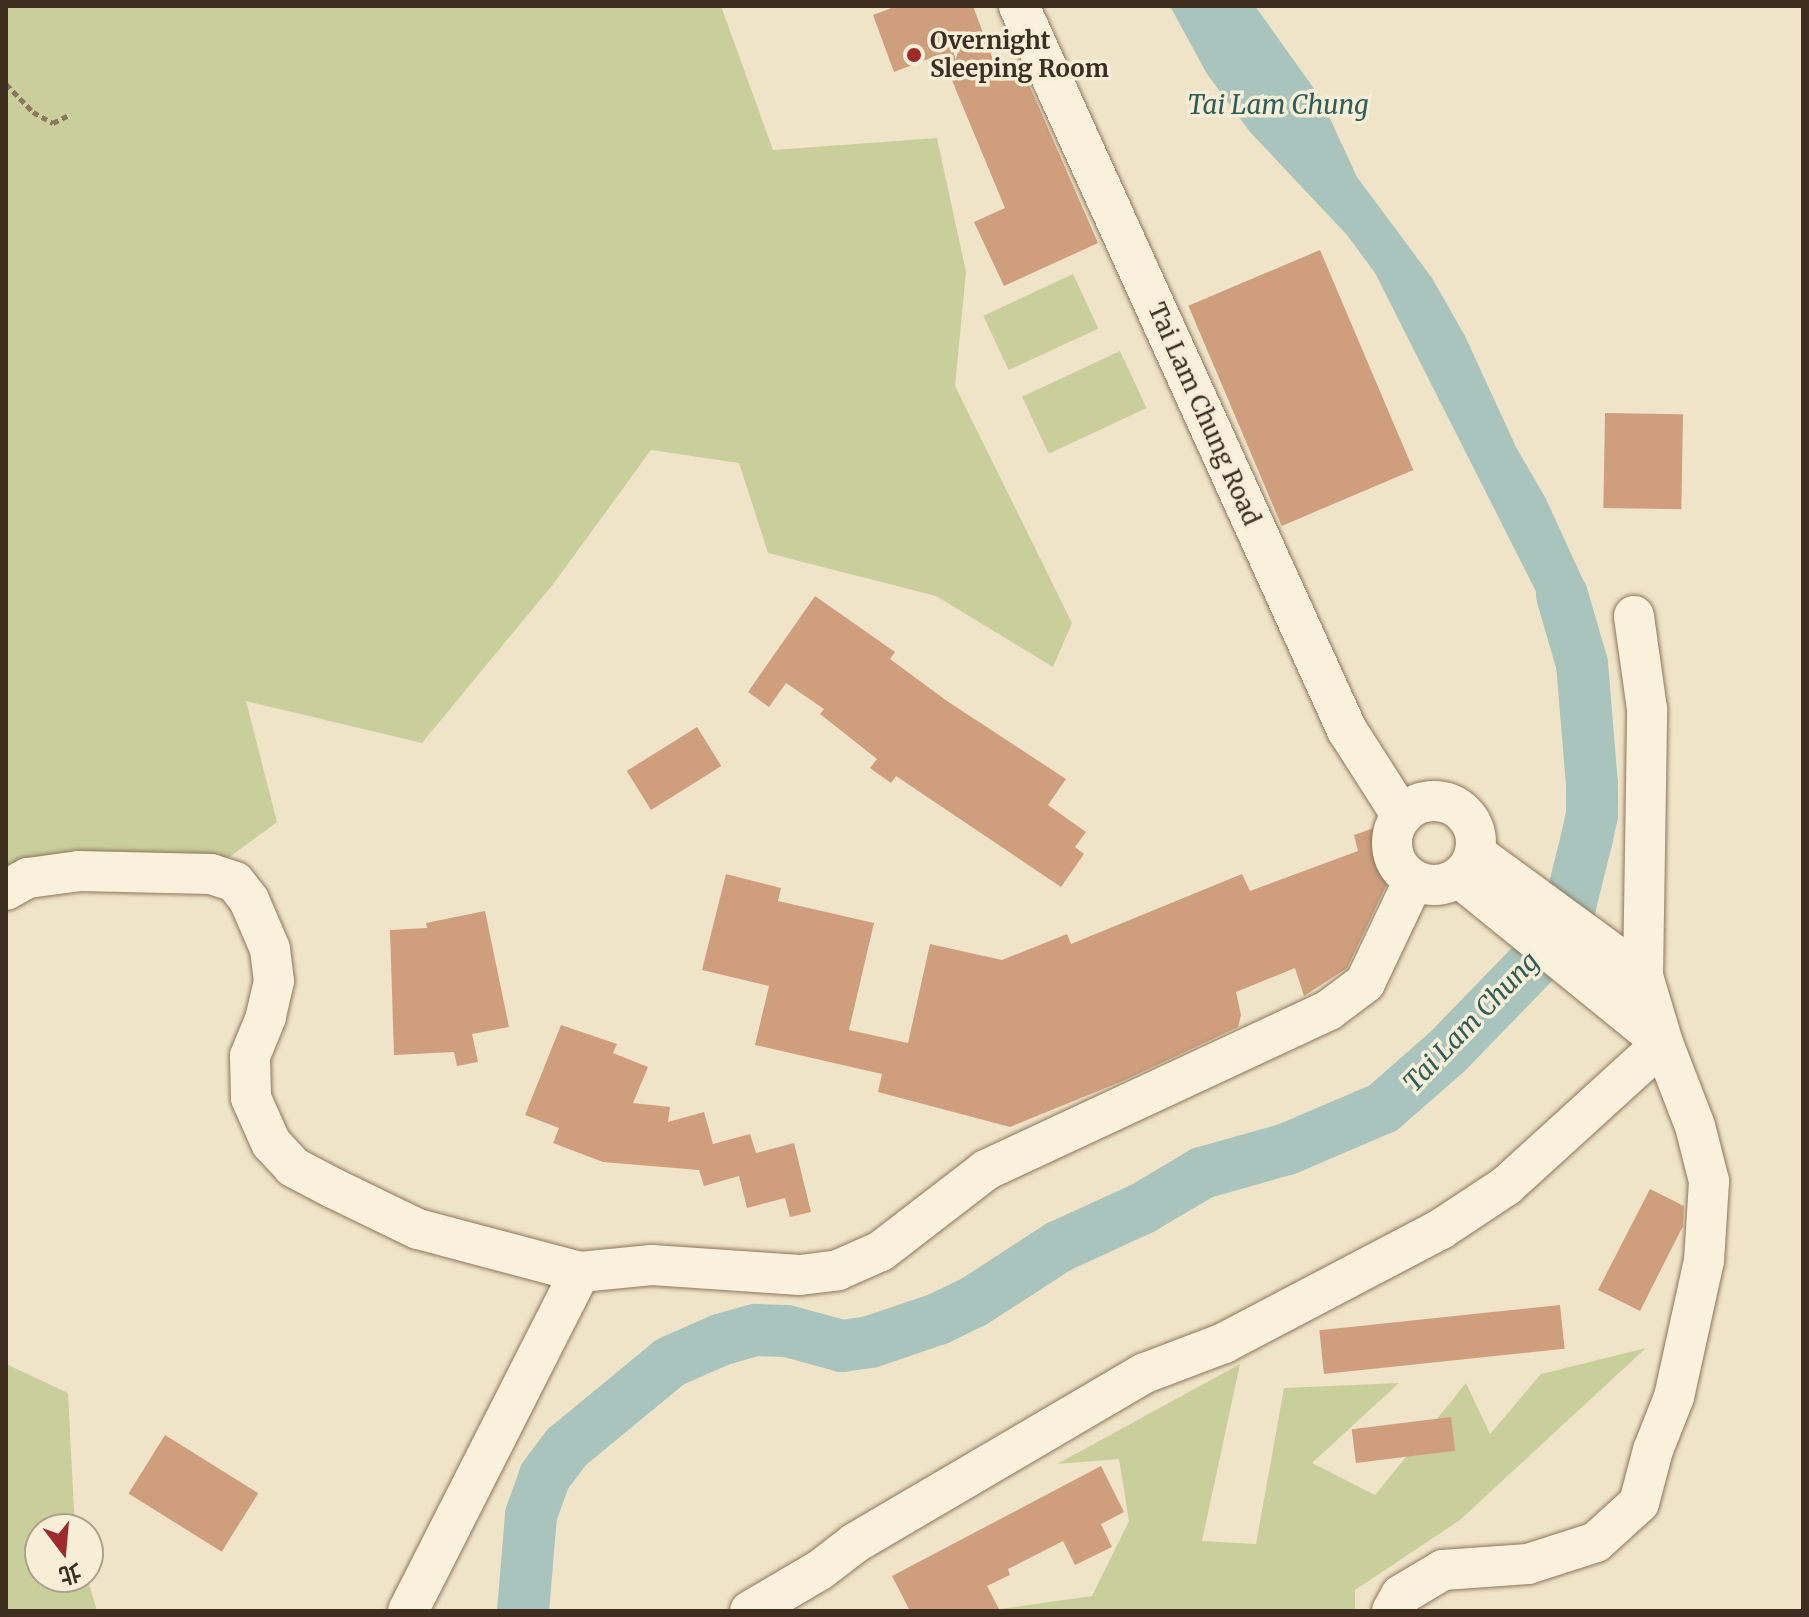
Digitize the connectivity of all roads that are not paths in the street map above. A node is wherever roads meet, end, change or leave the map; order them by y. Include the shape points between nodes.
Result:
1 (1019, 6) edge
2 (1634, 616) dead end
3 (1402, 816) junction
4 (1481, 876) junction
5 (1414, 880) junction
6 (6, 890) edge
7 (1643, 976) junction
8 (1663, 1043) junction
9 (580, 1272) junction
10 (408, 1611) edge
11 (750, 1611) edge
12 (1392, 1611) edge

1 - 3 lane, Tai Lam Chung Road via 1347,730
2 - 7 lane via 1647,709
3 - 4 lane via 1426,802 1453,806 1473,826
3 - 5 lane via 1395,827 1393,851
4 - 5 lane via 1437,885
4 - 7 lane
4 - 8 lane via 1587,985
5 - 9 lane via 1365,983 1329,1010 986,1170 881,1251 838,1270 800,1275 652,1265
6 - 9 lane via 28,878 79,871 211,874 235,882 249,900 270,949 274,981 250,1056 251,1098 271,1143 293,1167 418,1229
7 - 8 lane
8 - 11 lane via 1506,1186 1441,1229 1224,1343 1145,1373 855,1543
8 - 12 lane via 1695,1126 1709,1181 1704,1261 1688,1339 1639,1503 1596,1542 1528,1564 1443,1570 1401,1595
9 - 10 lane

